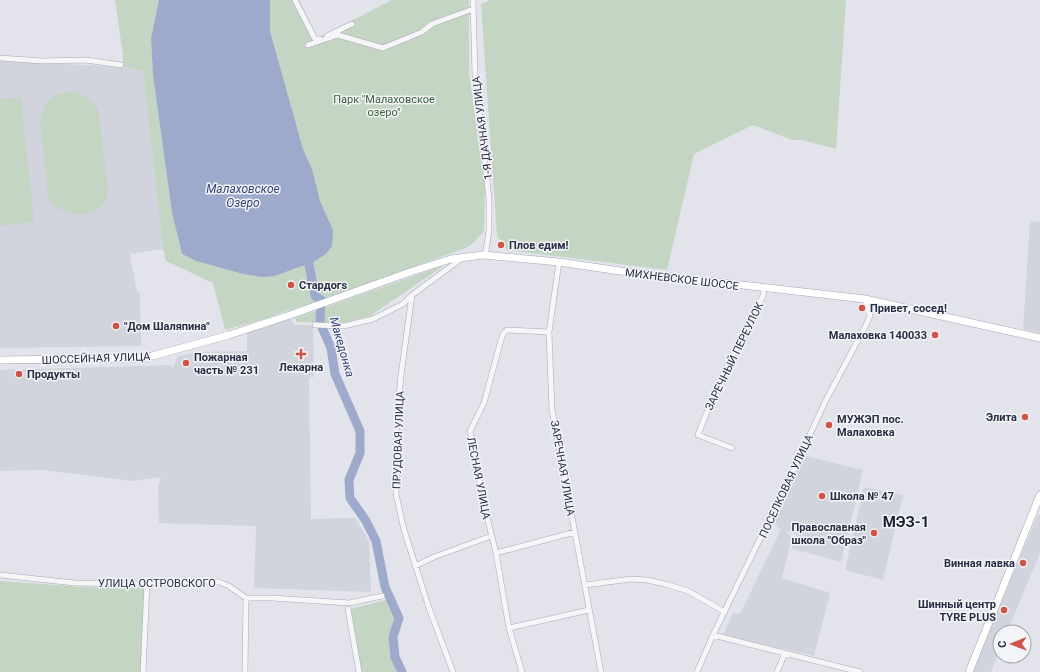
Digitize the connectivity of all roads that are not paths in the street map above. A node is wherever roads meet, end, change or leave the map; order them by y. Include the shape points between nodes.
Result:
1 (295, 0) edge
2 (473, 0) edge
3 (474, 9) junction
4 (352, 24) dead end
5 (308, 45) dead end
6 (0, 58) edge
7 (121, 65) dead end
8 (483, 255) junction
9 (463, 257) junction
10 (559, 262) junction
11 (764, 288) junction
12 (412, 295) junction
13 (865, 299) junction
14 (327, 302) joint
15 (315, 325) dead end
16 (549, 332) junction
17 (1040, 338) edge
18 (0, 360) edge
19 (732, 448) dead end
20 (1040, 495) edge
21 (575, 532) junction
22 (491, 536) junction
23 (496, 553) junction
24 (415, 566) junction
25 (0, 575) edge
26 (147, 584) junction
27 (585, 585) junction
28 (382, 596) dead end
29 (246, 598) junction
30 (348, 609) dead end
31 (589, 610) junction
32 (725, 612) junction
33 (509, 628) junction
34 (713, 635) junction
35 (785, 653) junction
36 (143, 672) edge
37 (245, 672) edge
38 (359, 672) edge
39 (453, 672) edge
40 (522, 672) edge
41 (601, 672) edge
42 (697, 672) edge
43 (777, 672) edge
44 (860, 672) edge
45 (969, 672) edge

1 - 4 street via 315,39 319,40
2 - 3 street, 1-Я ДАЧНАЯ УЛИЦА
3 - 5 street via 432,24 422,32 383,48 338,35
3 - 8 street, 1-Я ДАЧНАЯ УЛИЦА via 475,74 489,198 489,230
6 - 7 street via 86,60
8 - 9 main road, МИХНЕВСКОЕ ШОССЕ
8 - 10 main road, МИХНЕВСКОЕ ШОССЕ
9 - 12 street
9 - 14 main road, МИХНЕВСКОЕ ШОССЕ via 410,272
10 - 11 main road, МИХНЕВСКОЕ ШОССЕ
10 - 16 street, ЗАРЕЧНАЯ УЛИЦА
11 - 13 main road, МИХНЕВСКОЕ ШОССЕ
11 - 19 street, ЗАРЕЧНЫЙ ПЕРЕУЛОК via 763,296 717,386 698,435
12 - 15 street via 403,304 373,319 344,326
12 - 24 street, ПРУДОВАЯ УЛИЦА via 397,420 395,481 398,507
13 - 17 main road, МИХНЕВСКОЕ ШОССЕ
13 - 32 street, ПОСЕЛКОВАЯ УЛИЦА via 870,316 825,402
14 - 18 main road, ШОССЕЙНАЯ УЛИЦА via 229,335 146,358
16 - 21 street, ЗАРЕЧНАЯ УЛИЦА via 552,410
16 - 22 street, ЛЕСНАЯ УЛИЦА via 507,330 503,334 484,403 470,431
20 - 45 main road
21 - 23 street
21 - 27 street, ЗАРЕЧНАЯ УЛИЦА
22 - 23 street, ЛЕСНАЯ УЛИЦА
22 - 24 street
23 - 33 street, ЛЕСНАЯ УЛИЦА
24 - 39 street, ПРУДОВАЯ УЛИЦА
25 - 26 street, УЛИЦА ОСТРОВСКОГО via 75,583
26 - 29 street, УЛИЦА ОСТРОВСКОГО via 219,582
26 - 36 street
27 - 31 street, ЗАРЕЧНАЯ УЛИЦА
27 - 32 street via 631,579 647,580 679,587
28 - 29 street via 349,603
29 - 37 street
30 - 38 street
31 - 33 street
31 - 41 street, ЗАРЕЧНАЯ УЛИЦА
32 - 34 street, ПОСЕЛКОВАЯ УЛИЦА
33 - 40 street, ЛЕСНАЯ УЛИЦА
34 - 35 street
34 - 42 street, ПОСЕЛКОВАЯ УЛИЦА
35 - 43 street
35 - 44 street

